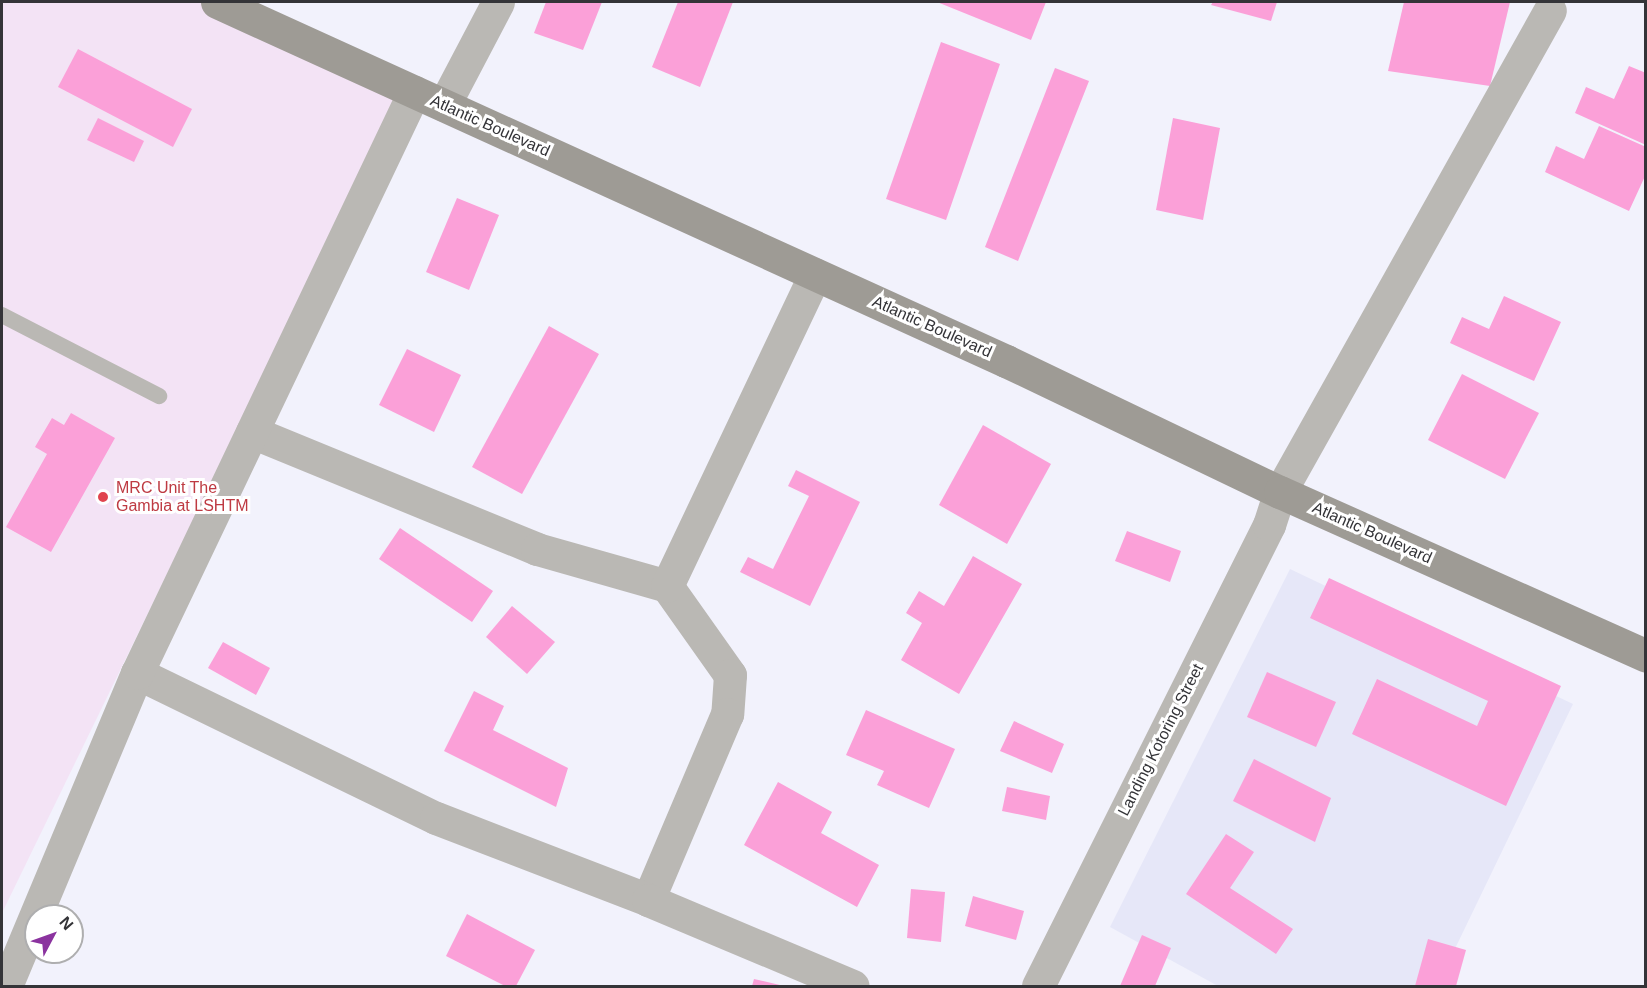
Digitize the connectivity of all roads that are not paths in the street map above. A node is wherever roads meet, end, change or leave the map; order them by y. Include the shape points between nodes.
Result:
1 (218, 2) edge
2 (498, 2) edge
3 (1550, 10) dead end
4 (414, 92) junction
5 (444, 105) junction
6 (815, 274) junction
7 (2, 315) edge
8 (159, 396) dead end
9 (252, 432) junction
10 (1280, 492) junction
11 (667, 586) junction
12 (1646, 656) edge
13 (137, 673) junction
14 (648, 900) junction
15 (6, 987) edge
16 (854, 987) edge
17 (1038, 987) edge

1 - 4 street, Atlantic Boulevard
2 - 5 street
3 - 10 street, Landing Kotoring Street
4 - 5 street, Atlantic Boulevard
4 - 9 street
5 - 6 street, Atlantic Boulevard
6 - 10 street, Atlantic Boulevard
6 - 11 street
7 - 8 lane
9 - 11 street via 537,549
9 - 13 street
10 - 12 street, Atlantic Boulevard
10 - 17 street, Landing Kotoring Street via 1269,525
11 - 14 street via 730,675 727,714
13 - 14 street via 436,818
13 - 15 street
14 - 16 street

